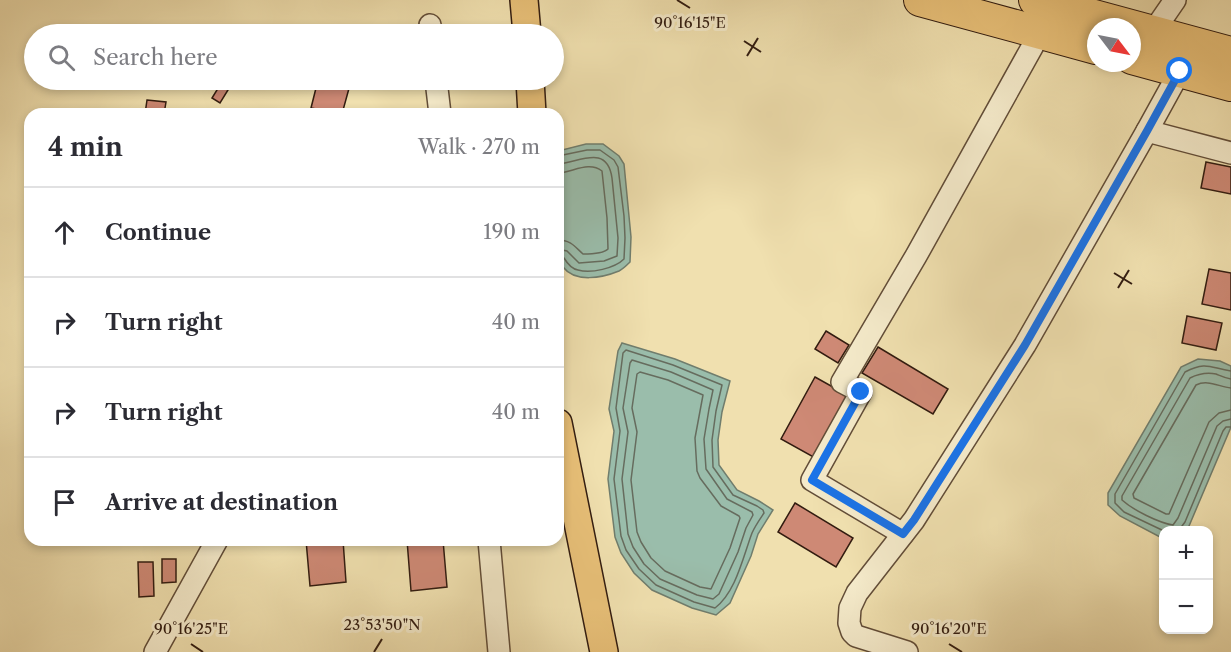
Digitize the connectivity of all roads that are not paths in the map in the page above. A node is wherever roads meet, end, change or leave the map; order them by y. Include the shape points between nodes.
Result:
1 (524, 0) edge
2 (920, 0) edge
3 (1035, 0) edge
4 (1175, 0) edge
5 (526, 24) edge
6 (1153, 32) junction
7 (1040, 33) junction
8 (1087, 46) edge
9 (1231, 53) edge
10 (1141, 60) edge
11 (1180, 71) junction
12 (1231, 85) edge
13 (437, 90) edge
14 (531, 90) edge
15 (439, 108) edge
16 (532, 108) edge
17 (1147, 131) junction
18 (1231, 153) edge
19 (564, 453) edge
20 (903, 534) junction
21 (214, 546) edge
22 (490, 546) edge
23 (155, 652) edge
24 (499, 652) edge
25 (604, 652) edge
26 (908, 652) edge

1 - 5 main road
2 - 7 highway
3 - 6 highway
4 - 6 street
6 - 9 highway
7 - 8 highway
7 - 20 street via 842,382 861,392 812,480
10 - 11 highway
11 - 12 highway
11 - 17 street
13 - 15 street
14 - 16 main road
17 - 18 street
17 - 20 street via 1025,345
19 - 25 main road
20 - 26 street via 857,593 849,623 856,636
21 - 23 street
22 - 24 street

